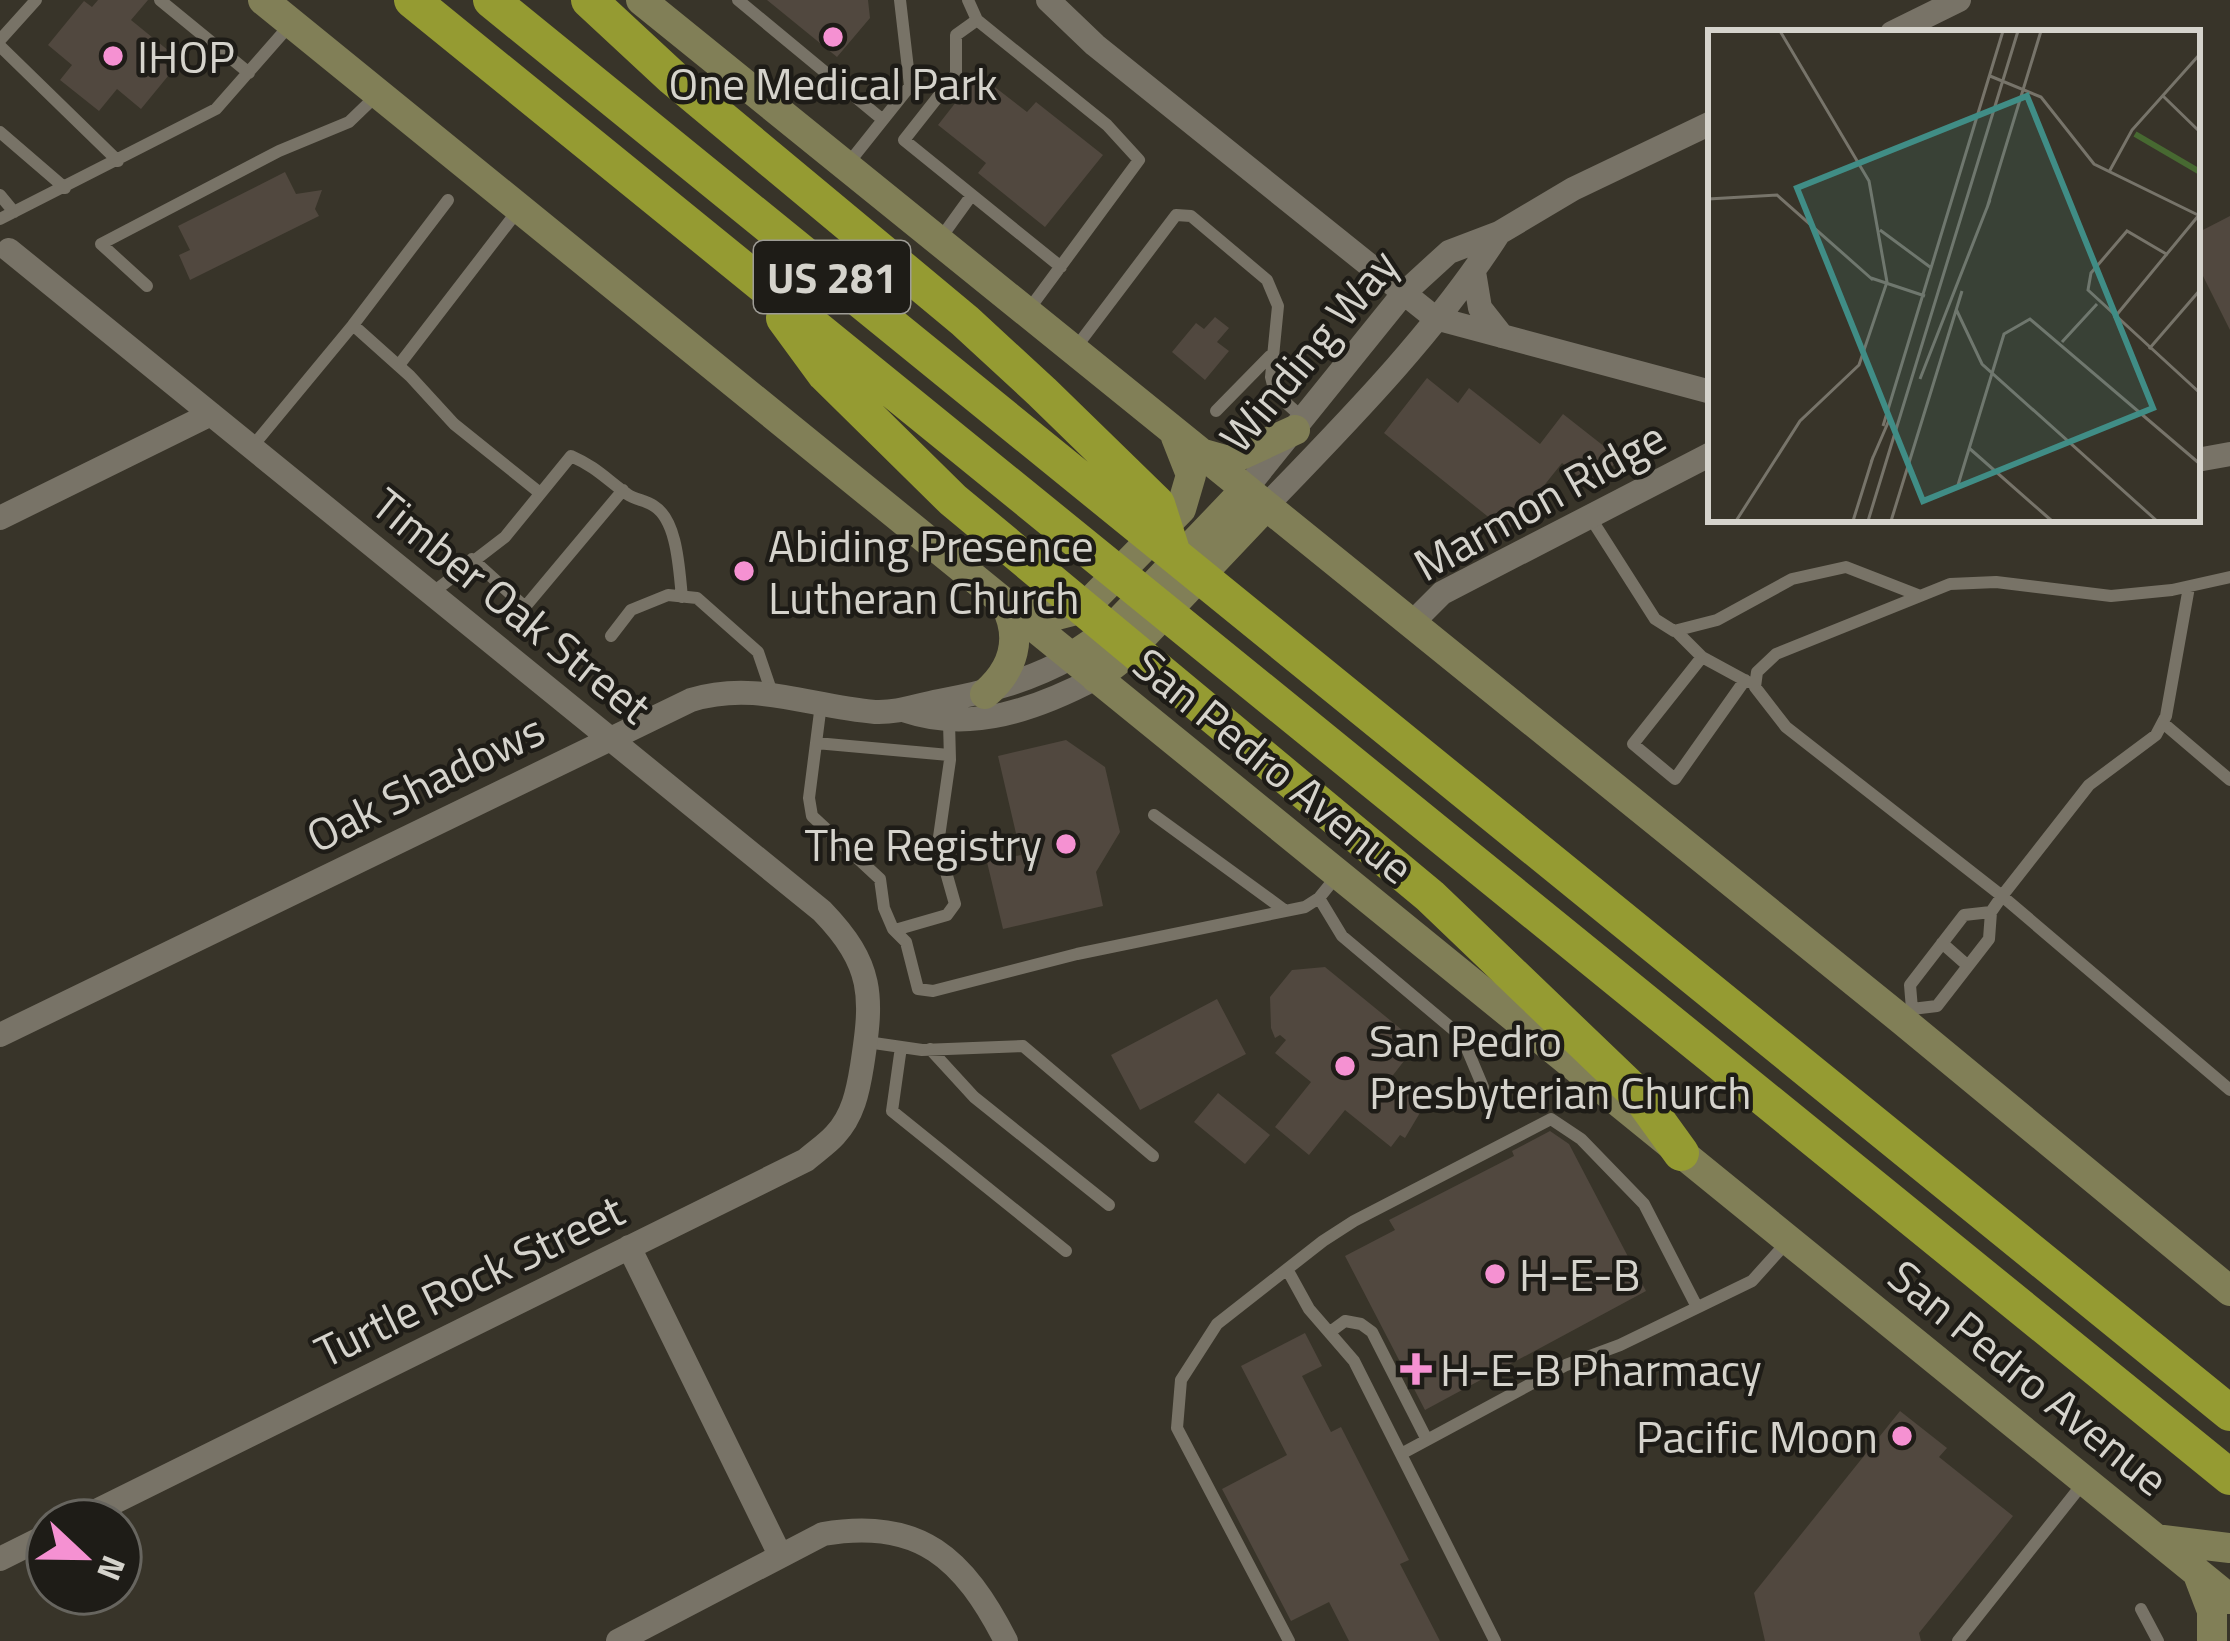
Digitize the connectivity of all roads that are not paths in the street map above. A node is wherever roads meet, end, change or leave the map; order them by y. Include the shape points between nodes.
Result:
1 (36, 0) edge
2 (160, 0) edge
3 (263, 0) edge
4 (412, 0) edge
5 (491, 0) edge
6 (589, 0) edge
7 (641, 0) edge
8 (739, 0) edge
9 (900, 0) edge
10 (968, 0) edge
11 (1048, 0) edge
12 (1959, 0) edge
13 (977, 20) junction
14 (291, 23) junction
15 (1898, 30) edge
16 (0, 43) edge
17 (249, 73) junction
18 (378, 94) junction
19 (883, 120) junction
20 (1708, 124) edge
21 (0, 132) edge
22 (118, 161) junction
23 (846, 166) junction
24 (65, 188) junction
25 (0, 195) edge
26 (971, 196) junction
27 (448, 200) dead end
28 (519, 209) junction
29 (7, 215) edge
30 (1499, 232) junction
31 (938, 242) junction
32 (9, 250) dead end
33 (1061, 267) junction
34 (1474, 272) junction
35 (758, 280) junction
36 (147, 286) dead end
37 (1403, 294) junction
38 (1026, 313) junction
39 (1435, 318) junction
40 (352, 325) junction
41 (1502, 336) junction
42 (1073, 351) junction
43 (1270, 356) junction
44 (399, 365) junction
45 (1708, 391) edge
46 (1216, 411) dead end
47 (211, 414) junction
48 (1305, 417) junction
49 (1344, 423) junction
50 (1173, 431) junction
51 (252, 447) junction
52 (1200, 453) junction
53 (2230, 454) edge
54 (1708, 456) edge
55 (2200, 459) edge
56 (623, 490) junction
57 (540, 493) junction
58 (1255, 498) junction
59 (1590, 517) junction
60 (0, 518) edge
61 (1173, 554) junction
62 (472, 559) junction
63 (2230, 577) edge
64 (2189, 587) junction
65 (431, 593) junction
66 (1918, 595) junction
67 (682, 597) junction
68 (1010, 607) junction
69 (1410, 625) junction
70 (1676, 631) junction
71 (611, 635) dead end
72 (1097, 652) junction
73 (1702, 657) junction
74 (1096, 678) junction
75 (1750, 684) junction
76 (772, 692) junction
77 (985, 694) junction
78 (821, 703) junction
79 (905, 711) junction
80 (949, 722) junction
81 (2163, 723) junction
82 (609, 739) junction
83 (816, 743) junction
84 (949, 755) junction
85 (2230, 779) edge
86 (1154, 815) dead end
87 (1329, 886) junction
88 (2002, 896) junction
89 (1284, 910) junction
90 (1991, 912) junction
91 (895, 930) junction
92 (1942, 944) junction
93 (1968, 966) junction
94 (1907, 1014) junction
95 (0, 1035) edge
96 (866, 1042) junction
97 (901, 1047) junction
98 (930, 1049) junction
99 (860, 1076) joint
100 (1483, 1087) dead end
101 (2230, 1090) edge
102 (1681, 1153) junction
103 (1153, 1156) dead end
104 (1109, 1205) dead end
105 (1789, 1240) junction
106 (628, 1247) junction
107 (1066, 1251) dead end
108 (1287, 1269) junction
109 (2230, 1291) edge
110 (1697, 1307) junction
111 (1330, 1332) junction
112 (2230, 1413) edge
113 (1427, 1440) junction
114 (1401, 1454) junction
115 (2230, 1477) edge
116 (2085, 1481) junction
117 (124, 1497) edge
118 (2157, 1539) junction
119 (2230, 1548) edge
120 (780, 1555) junction
121 (2197, 1572) junction
122 (2230, 1599) edge
123 (2141, 1609) dead end
124 (656, 1632) edge
125 (618, 1641) edge
126 (1006, 1641) edge
127 (1289, 1641) edge
128 (1495, 1641) edge
129 (1958, 1641) edge
130 (2158, 1641) edge
131 (2212, 1641) edge

1 - 16 lane
2 - 17 lane
3 - 14 main road, San Pedro Avenue
4 - 35 highway, US 281
5 - 61 highway, US 281
6 - 61 highway via 1042,392 1157,504
7 - 23 main road
8 - 19 lane
9 - 19 lane via 910,86
10 - 13 lane
11 - 37 street
12 - 15 street
13 - 26 lane via 956,35 956,74 904,140
13 - 33 lane via 1139,160
14 - 17 lane
14 - 18 main road, San Pedro Avenue
16 - 22 lane
17 - 22 lane via 216,109
18 - 28 main road, San Pedro Avenue
18 - 36 lane via 350,122 101,244
19 - 23 lane
20 - 30 street, Winding Way
21 - 24 lane
22 - 24 lane
23 - 31 main road
24 - 29 lane
25 - 29 lane
26 - 31 lane
26 - 33 lane
27 - 40 lane
28 - 44 lane
28 - 68 main road, San Pedro Avenue
30 - 34 street, Winding Way
30 - 37 street, Winding Way via 1449,252
31 - 38 main road
32 - 47 street, Timber Oak Street
33 - 38 lane
34 - 39 street, Winding Way
34 - 41 street via 1480,308
35 - 102 highway via 825,374 953,500 1442,906 1642,1099
35 - 115 highway, US 281
37 - 39 street
37 - 48 street, Winding Way
38 - 42 main road
39 - 41 street
39 - 49 street, Winding Way
40 - 44 lane
40 - 51 lane
41 - 45 street
42 - 43 lane via 1176,214 1208,228 1267,280 1278,306
42 - 50 main road
43 - 46 lane
43 - 48 lane via 1275,393
44 - 57 lane via 454,424
47 - 51 street, Timber Oak Street
47 - 60 street
48 - 49 street
48 - 52 main road via 1228,460
48 - 58 street, Winding Way
49 - 58 street, Winding Way
50 - 52 main road
50 - 68 main road via 1191,475 1181,509 1078,610
51 - 65 street, Timber Oak Street
52 - 58 main road
53 - 55 street
54 - 59 street, Marmon Ridge
56 - 57 lane via 571,456
56 - 62 lane via 525,608
56 - 67 lane via 656,506 668,523
57 - 62 lane via 505,537
58 - 69 main road
58 - 72 main road
59 - 69 street, Marmon Ridge via 1442,593
59 - 70 lane via 1654,619
61 - 112 highway, US 281
62 - 65 lane
63 - 64 lane
64 - 66 lane via 2111,596 1996,582
64 - 81 lane
65 - 82 street, Timber Oak Street
66 - 70 lane via 1846,567 1792,579 1717,620
66 - 75 lane via 1776,654
67 - 71 lane via 631,610
67 - 76 lane via 698,598 758,652
68 - 72 main road, San Pedro Avenue
68 - 77 main road via 1014,651
69 - 94 main road
70 - 73 lane
72 - 74 main road
72 - 77 street, Oak Shadows
73 - 75 lane
73 - 75 lane via 1633,744 1675,779
74 - 80 street, Oak Shadows via 1015,711
74 - 87 main road, San Pedro Avenue
75 - 88 lane via 1786,727
76 - 78 street, Oak Shadows
76 - 82 street, Oak Shadows via 707,695
77 - 79 street, Oak Shadows
78 - 79 street, Oak Shadows
78 - 83 lane
79 - 80 street, Oak Shadows
80 - 84 lane
81 - 85 lane
81 - 88 lane via 2089,784
82 - 95 street, Oak Shadows
82 - 96 street, Timber Oak Street via 842,931 863,968 871,1010
83 - 84 lane
83 - 91 lane via 812,817 880,879
84 - 91 lane via 938,844 955,904 947,915
86 - 89 lane
87 - 89 lane via 1305,907
87 - 100 lane via 1342,936 1462,1037
87 - 102 main road, San Pedro Avenue
88 - 90 lane
88 - 101 lane
89 - 91 lane via 933,991 918,988
90 - 92 lane via 1964,915
90 - 93 lane via 1988,939
92 - 93 lane
92 - 94 lane via 1910,985
93 - 94 lane via 1937,1006
94 - 109 main road
96 - 97 lane
96 - 99 street, Timber Oak Street
97 - 98 lane
97 - 107 lane via 892,1111
98 - 103 lane via 1023,1046
98 - 104 lane via 974,1097
99 - 106 street, Turtle Rock Street via 837,1134 806,1160
102 - 105 main road, San Pedro Avenue
105 - 110 lane via 1752,1280
105 - 116 main road, San Pedro Avenue
106 - 117 street, Turtle Rock Street
106 - 120 street
108 - 110 lane via 1354,1221 1551,1119 1644,1204
108 - 111 lane
108 - 127 lane via 1217,1324 1181,1380 1177,1428
110 - 113 lane
111 - 113 lane via 1346,1321 1372,1332
111 - 114 lane via 1354,1361
113 - 114 lane
114 - 128 lane
116 - 118 main road, San Pedro Avenue
116 - 129 lane
118 - 119 main road
118 - 121 main road, San Pedro Avenue
120 - 124 street
120 - 126 street via 854,1528 913,1538 962,1570
121 - 122 main road, San Pedro Avenue
121 - 131 main road via 2209,1598
123 - 130 lane
124 - 125 street

